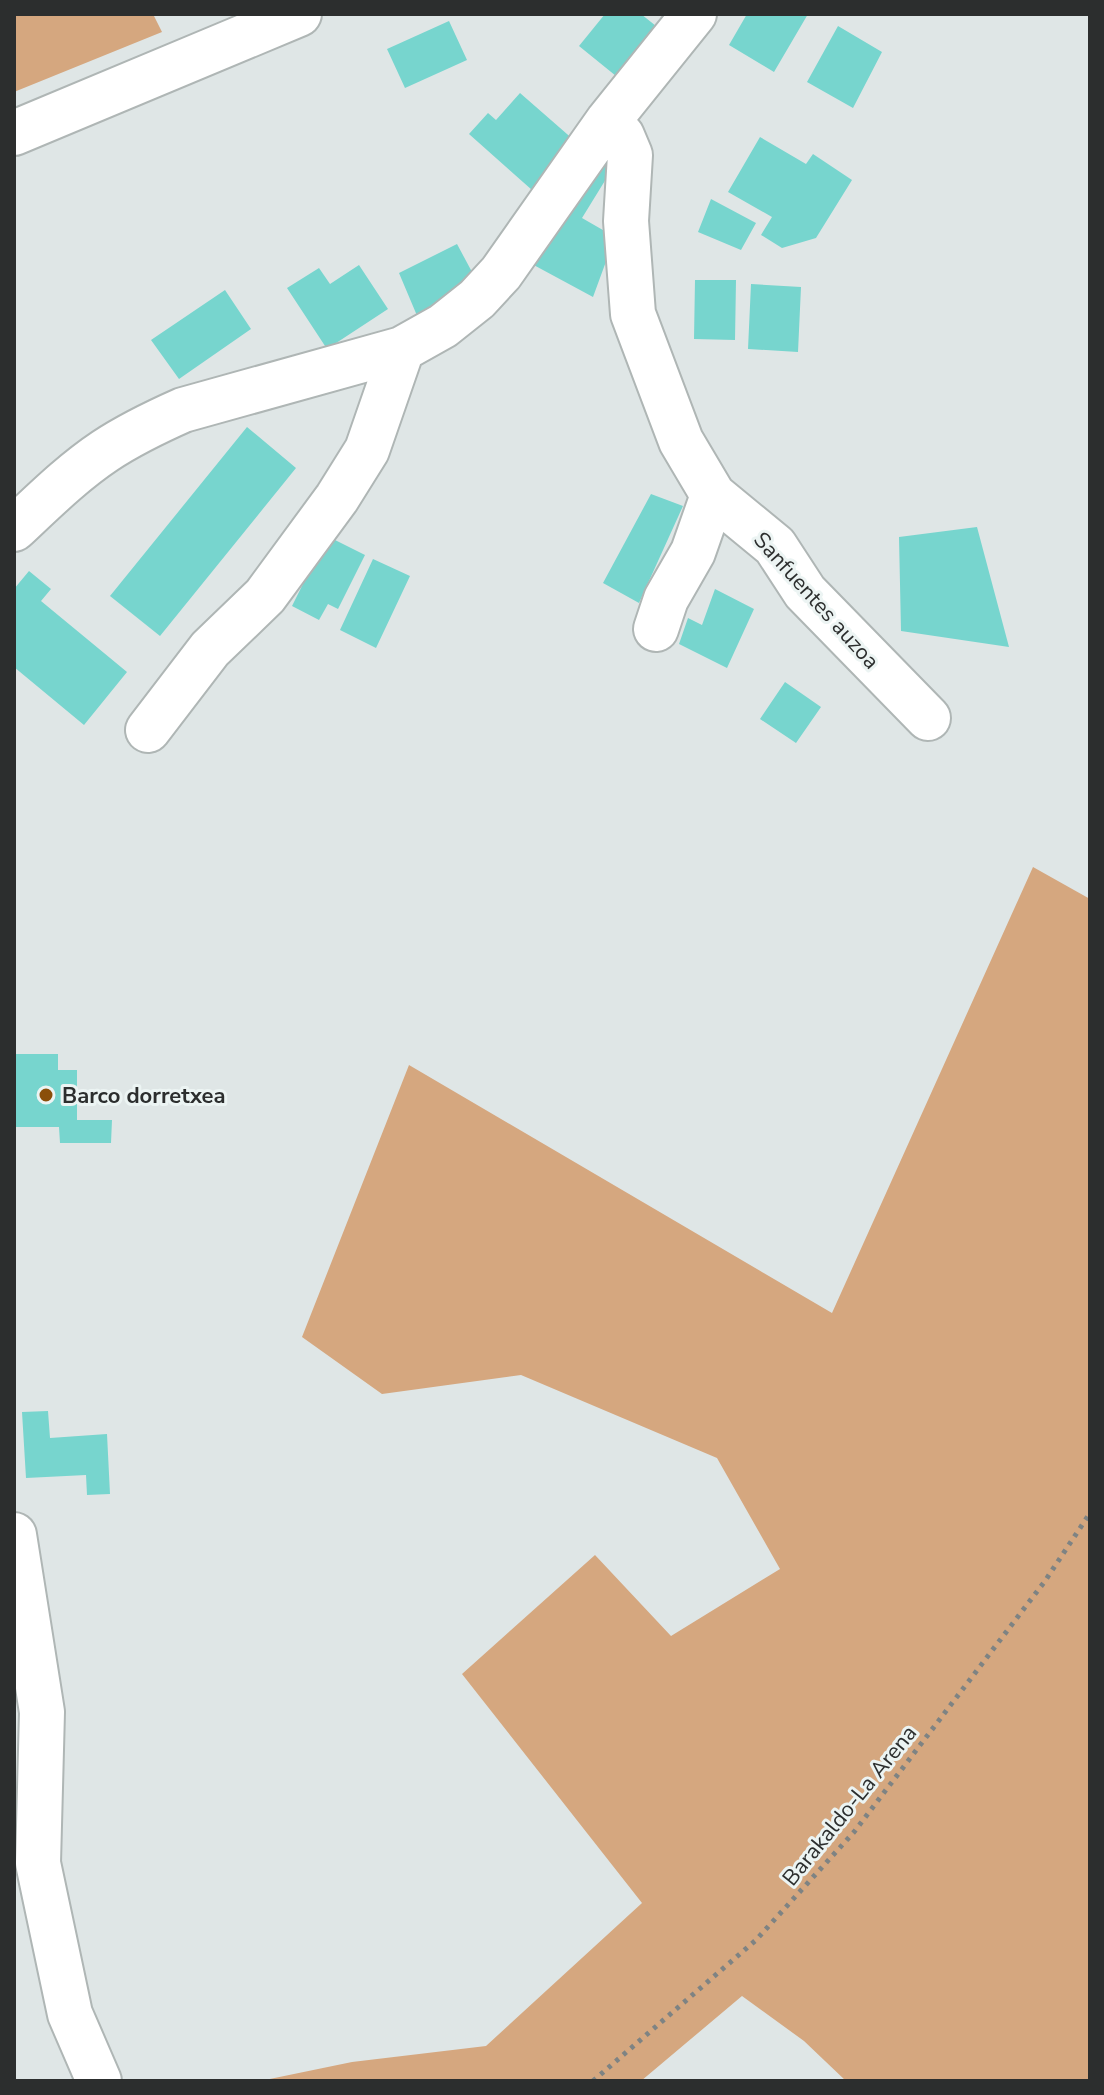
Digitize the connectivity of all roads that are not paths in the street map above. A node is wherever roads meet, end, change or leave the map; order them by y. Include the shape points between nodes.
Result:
1 (299, 14) edge
2 (694, 14) edge
3 (608, 121) junction
4 (14, 133) edge
5 (402, 349) junction
6 (713, 495) junction
7 (14, 529) edge
8 (656, 629) dead end
9 (928, 718) dead end
10 (148, 730) dead end
11 (14, 1535) edge
12 (99, 2081) edge

1 - 4 street
2 - 3 street
3 - 5 street via 501,273 443,326
3 - 6 street, Sanfuentes auzoa via 630,155 626,221 633,314 681,441
5 - 7 street via 162,419 104,451
5 - 10 street via 367,450 337,498 265,596 210,649
6 - 8 street
6 - 9 street, Sanfuentes auzoa via 775,546 805,592
11 - 12 street via 42,1712 38,1863 70,2014

